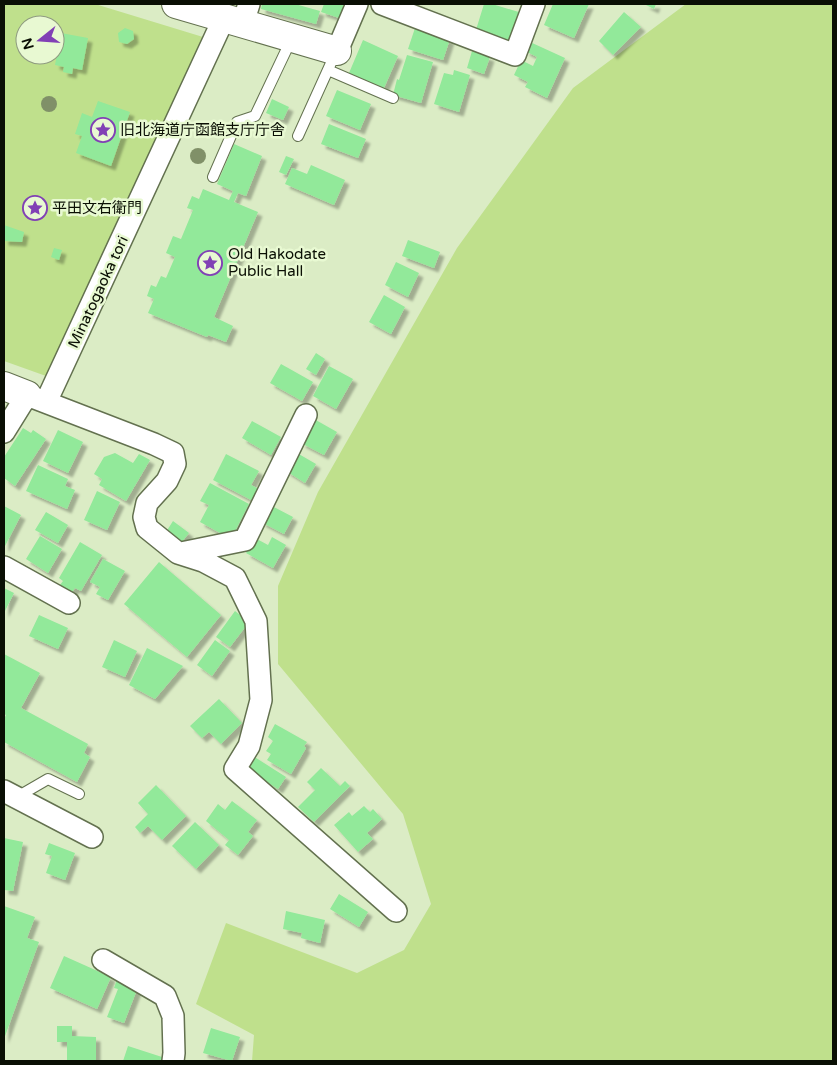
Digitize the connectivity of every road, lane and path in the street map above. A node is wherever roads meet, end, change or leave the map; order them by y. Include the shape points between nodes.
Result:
1 (176, 4) edge
2 (357, 4) edge
3 (382, 4) edge
4 (534, 4) edge
5 (239, 15) edge
6 (292, 38) junction
7 (332, 61) junction
8 (393, 98) dead end
9 (298, 136) dead end
10 (213, 177) dead end
11 (26, 394) edge
12 (306, 415) dead end
13 (4, 432) edge
14 (178, 554) junction
15 (4, 567) edge
16 (69, 603) dead end
17 (78, 794) dead end
18 (10, 795) edge
19 (92, 837) dead end
20 (396, 912) dead end
21 (103, 960) dead end
22 (173, 1061) edge

1 - 5 street
2 - 7 street
3 - 4 street via 514,55
5 - 6 street
5 - 11 street, Minatogaoka tori
6 - 7 street
6 - 10 lane via 255,116 237,122
7 - 8 lane
7 - 9 lane
11 - 13 street, Minatogaoka tori
11 - 14 street via 173,453 175,464 167,481 147,503 144,517 147,528
12 - 14 street via 245,540
14 - 20 street via 202,561 235,578 256,621 261,700 249,746 235,769
15 - 16 street
17 - 18 lane via 48,779
18 - 19 street
21 - 22 street via 165,996 173,1016

